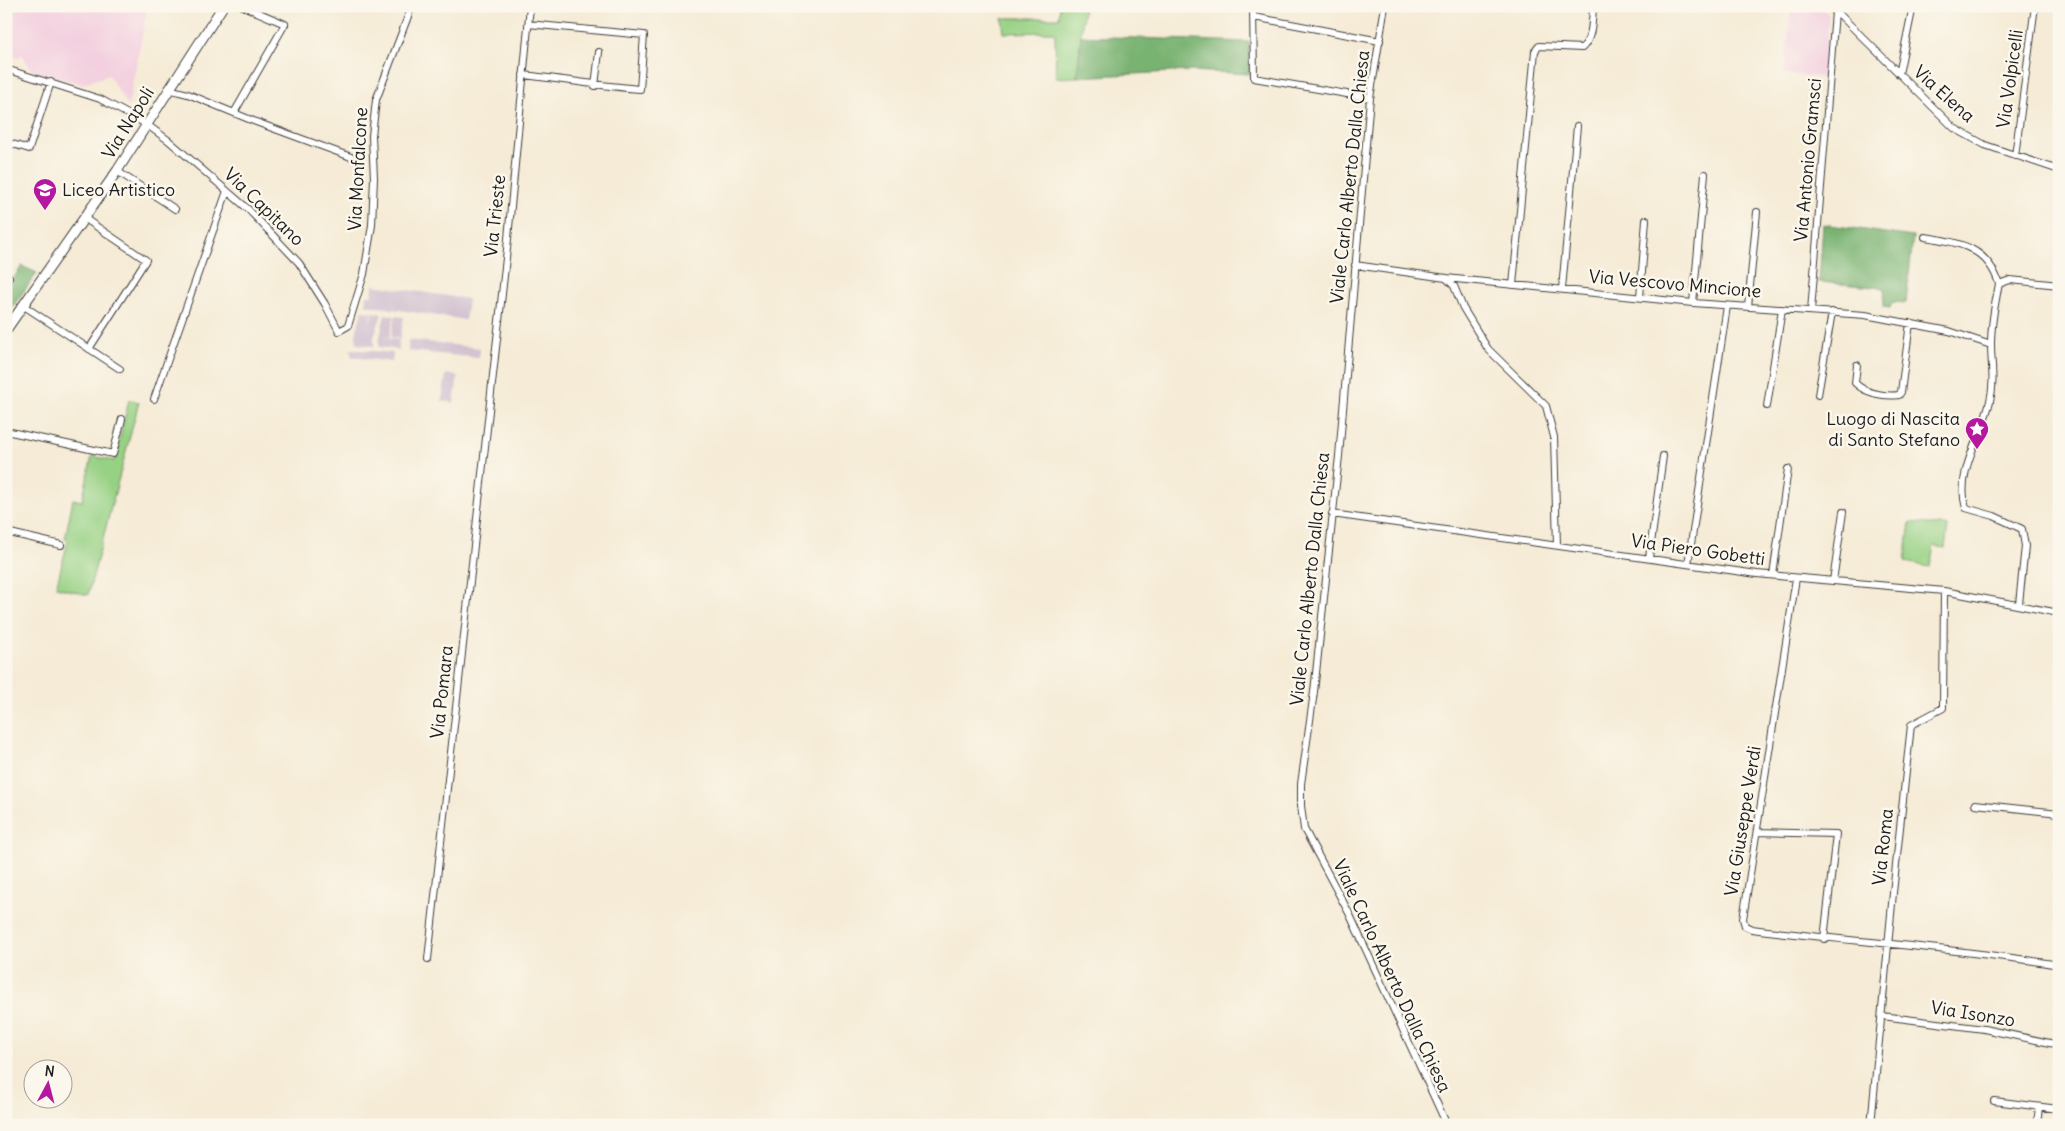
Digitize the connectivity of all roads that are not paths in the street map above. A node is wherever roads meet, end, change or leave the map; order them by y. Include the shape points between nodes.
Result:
1 (223, 6) edge
2 (243, 6) edge
3 (412, 6) edge
4 (530, 6) edge
5 (1253, 6) edge
6 (1385, 6) edge
7 (1593, 6) edge
8 (1913, 6) edge
9 (2035, 6) edge
10 (1832, 8) edge
11 (1254, 17) junction
12 (528, 24) junction
13 (1380, 41) junction
14 (599, 52) dead end
15 (6, 69) edge
16 (1899, 74) junction
17 (523, 76) junction
18 (51, 82) junction
19 (595, 86) junction
20 (168, 89) junction
21 (1370, 98) junction
22 (234, 113) junction
23 (146, 124) junction
24 (1577, 126) dead end
25 (6, 142) edge
26 (2015, 156) junction
27 (351, 157) dead end
28 (2059, 170) edge
29 (117, 171) junction
30 (1705, 174) dead end
31 (226, 191) junction
32 (174, 208) dead end
33 (1757, 212) dead end
34 (84, 218) junction
35 (1646, 220) dead end
36 (1926, 237) dead end
37 (1355, 265) junction
38 (1446, 278) junction
39 (1999, 284) junction
40 (1513, 285) junction
41 (2059, 285) edge
42 (1562, 289) junction
43 (1640, 297) junction
44 (1693, 303) junction
45 (24, 306) junction
46 (1727, 306) junction
47 (1748, 306) junction
48 (1782, 309) junction
49 (1811, 311) junction
50 (1832, 312) junction
51 (1910, 324) junction
52 (6, 330) edge
53 (339, 331) joint
54 (1991, 345) junction
55 (89, 349) junction
56 (1856, 365) dead end
57 (120, 369) dead end
58 (1818, 395) dead end
59 (154, 399) dead end
60 (1767, 406) dead end
61 (122, 419) dead end
62 (486, 428) joint
63 (6, 431) edge
64 (1664, 456) dead end
65 (1788, 469) dead end
66 (1843, 512) dead end
67 (1332, 514) junction
68 (6, 532) edge
69 (62, 545) dead end
70 (1557, 545) junction
71 (1649, 558) junction
72 (1688, 564) junction
73 (1773, 575) junction
74 (1796, 578) junction
75 (1833, 581) junction
76 (1944, 591) junction
77 (2019, 604) junction
78 (2059, 613) edge
79 (1975, 804) dead end
80 (2059, 813) edge
81 (1757, 832) junction
82 (1824, 938) junction
83 (1888, 945) junction
84 (428, 959) dead end
85 (2059, 965) edge
86 (1882, 1016) junction
87 (2059, 1045) edge
88 (1994, 1101) dead end
89 (2039, 1106) junction
90 (2059, 1109) edge
91 (1447, 1125) edge
92 (1871, 1125) edge
93 (2037, 1125) edge

1 - 20 street, Via Napoli
2 - 22 street via 285,24
3 - 53 street, Via Monfalcone via 376,100 372,136 372,225 364,274 348,326
4 - 12 street, Via Trieste
5 - 11 street
6 - 13 street, Viale Carlo Alberto Dalla Chiesa
7 - 40 street via 1591,31 1587,44 1582,48 1539,46 1535,51
8 - 16 street
9 - 26 street, Via Volpicelli
10 - 16 street, Via Elena
10 - 49 street, Via Antonio Gramsci
11 - 13 street
11 - 21 street via 1254,78
12 - 17 street, Via Trieste
12 - 19 street via 644,35 640,89
13 - 21 street, Viale Carlo Alberto Dalla Chiesa
14 - 19 street
15 - 18 street, Via Capitano
16 - 26 street, Via Elena via 1954,128 1985,145
17 - 19 street via 572,80
17 - 62 street, Via Trieste
18 - 23 street, Via Capitano via 100,99
18 - 25 street via 29,149
20 - 22 street
20 - 23 street, Via Napoli
21 - 37 street, Viale Carlo Alberto Dalla Chiesa
22 - 27 street
23 - 29 street, Via Napoli
23 - 31 street, Via Capitano
24 - 42 street
26 - 28 street, Via Elena
29 - 32 street
29 - 34 street, Via Napoli
30 - 44 street
31 - 53 street, Via Capitano via 248,209 299,263
31 - 59 street
33 - 47 street
34 - 45 street, Via Napoli
34 - 55 street via 146,260
35 - 43 street
36 - 39 street via 1947,240 1983,256 1995,271
37 - 38 street, Via Vescovo Mincione
37 - 67 street, Viale Carlo Alberto Dalla Chiesa
38 - 40 street, Via Vescovo Mincione
38 - 70 street via 1454,286 1488,349 1546,406 1554,437
39 - 41 street via 2010,280
39 - 54 street
40 - 42 street, Via Vescovo Mincione
42 - 43 street, Via Vescovo Mincione
43 - 44 street, Via Vescovo Mincione
44 - 46 street, Via Vescovo Mincione
45 - 52 street, Via Napoli
45 - 55 street
46 - 47 street, Via Vescovo Mincione
46 - 72 street
47 - 48 street, Via Vescovo Mincione
48 - 49 street, Via Vescovo Mincione
48 - 60 street
49 - 50 street, Via Vescovo Mincione
50 - 51 street, Via Vescovo Mincione
50 - 58 street
51 - 54 street, Via Vescovo Mincione via 1949,331
51 - 56 street via 1899,394 1867,392 1860,388 1855,383
54 - 77 street via 1993,381 1990,400 1968,465 1963,498 1966,508 2022,529 2025,546
55 - 57 street
61 - 63 street via 113,454
62 - 84 street, Via Pomara
64 - 71 street
65 - 73 street
66 - 75 street
67 - 70 street, Via Piero Gobetti
67 - 91 street, Viale Carlo Alberto Dalla Chiesa via 1314,692 1300,784 1304,829 1349,913
68 - 69 street
70 - 71 street, Via Piero Gobetti
71 - 72 street, Via Piero Gobetti
72 - 73 street, Via Piero Gobetti
73 - 74 street, Via Piero Gobetti
74 - 75 street, Via Piero Gobetti
74 - 81 street, Via Giuseppe Verdi
75 - 76 street, Via Piero Gobetti
76 - 77 street, Via Piero Gobetti
76 - 83 street, Via Roma via 1943,708 1911,725
77 - 78 street, Via Piero Gobetti
79 - 80 street
81 - 82 street, Via Giuseppe Verdi via 1745,926
81 - 82 street via 1836,834
82 - 83 street, Via Giuseppe Verdi
83 - 85 street, Via Giuseppe Verdi via 2005,956
83 - 86 street, Via Roma
86 - 87 street, Via Isonzo via 1984,1029
86 - 92 street, Via Roma
88 - 89 street
89 - 90 street
89 - 93 street

